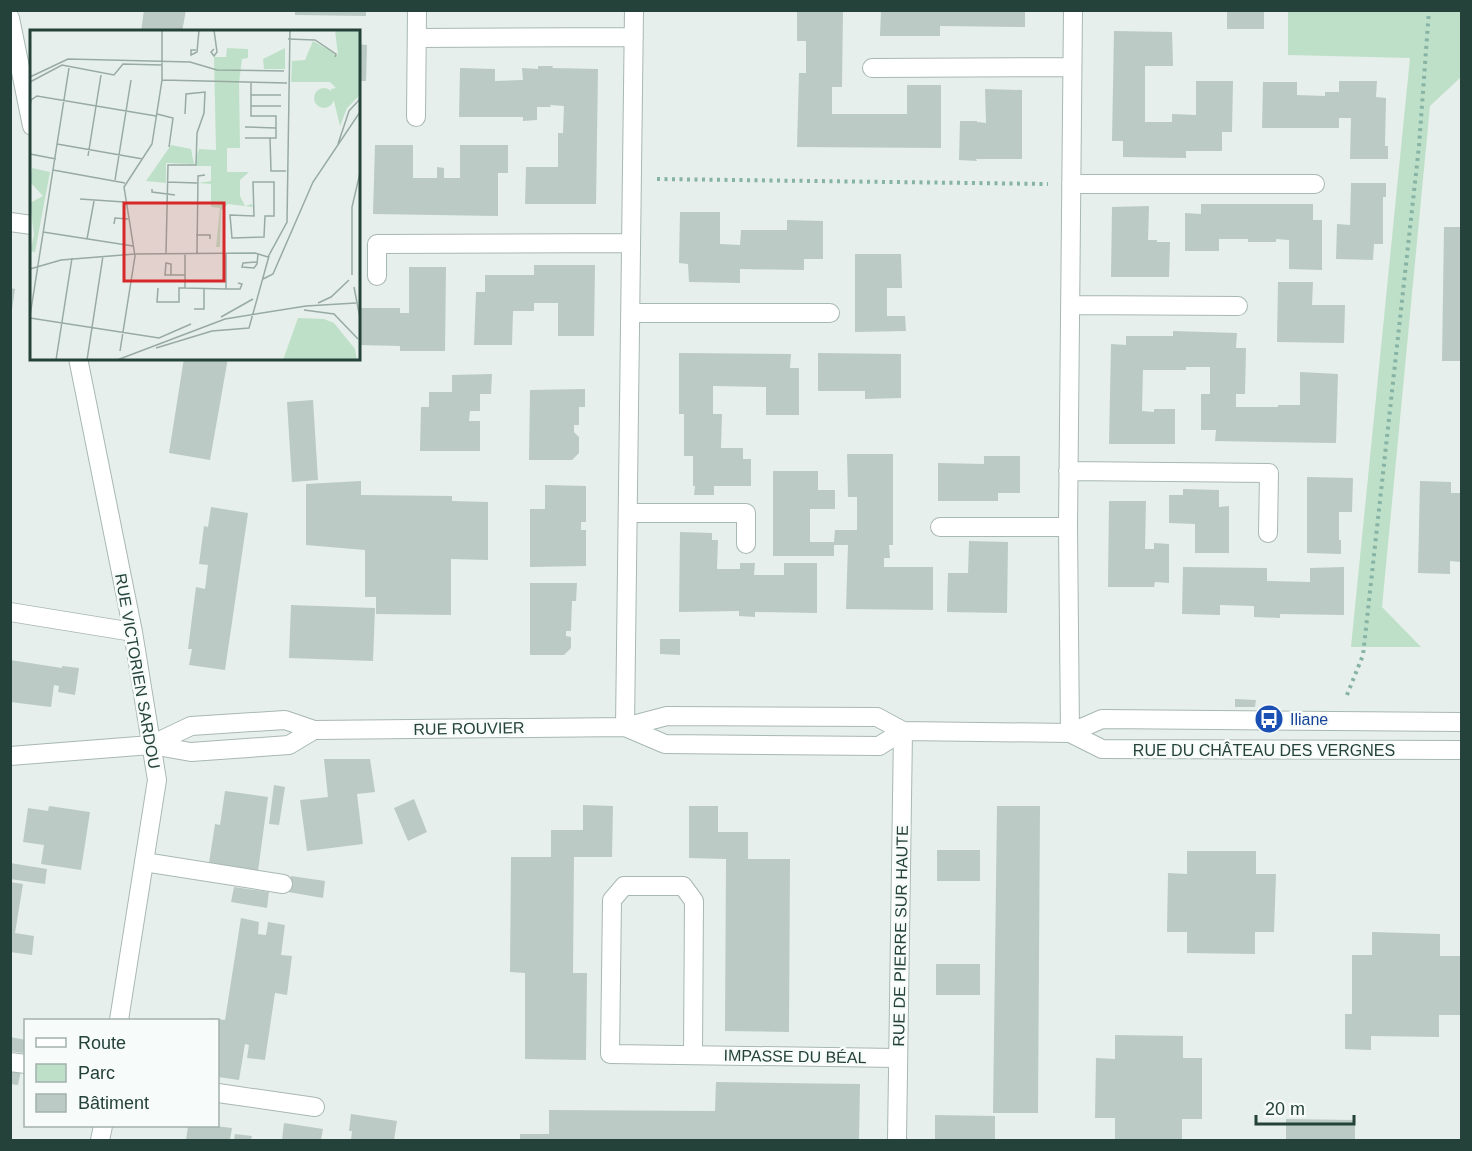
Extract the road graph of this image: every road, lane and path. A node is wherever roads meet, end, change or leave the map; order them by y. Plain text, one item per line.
1 (417, 10) edge
2 (634, 10) edge
3 (1073, 10) edge
4 (1429, 10) edge
5 (10, 18) edge
6 (634, 37) junction
7 (417, 38) junction
8 (1072, 67) junction
9 (872, 68) dead end
10 (30, 116) edge
11 (416, 117) dead end
12 (632, 179) junction
13 (1071, 184) junction
14 (1315, 184) dead end
15 (10, 222) edge
16 (30, 225) edge
17 (631, 243) junction
18 (377, 276) dead end
19 (1070, 305) junction
20 (1238, 306) dead end
21 (630, 313) junction
22 (830, 313) dead end
23 (78, 360) edge
24 (1068, 471) junction
25 (628, 513) junction
26 (940, 527) dead end
27 (1068, 527) junction
28 (1268, 533) dead end
29 (746, 544) dead end
30 (10, 612) edge
31 (134, 632) junction
32 (1343, 720) junction
33 (1461, 722) edge
34 (625, 727) junction
35 (314, 730) junction
36 (903, 731) junction
37 (1070, 733) junction
38 (151, 745) junction
39 (1461, 750) edge
40 (10, 756) edge
41 (144, 862) junction
42 (283, 884) dead end
43 (119, 1019) edge
44 (693, 1055) junction
45 (897, 1058) junction
46 (219, 1093) edge
47 (315, 1107) dead end
48 (897, 1140) edge

1 - 7 street
2 - 6 street
3 - 8 street
4 - 32 path
5 - 10 street
6 - 7 street
6 - 12 street
7 - 11 street
8 - 9 street
8 - 13 street
12 - 13 path
12 - 17 street
13 - 14 street
13 - 19 street
15 - 16 street
17 - 18 street
17 - 21 street
19 - 20 street
19 - 24 street
21 - 22 street
21 - 25 street
23 - 31 street, RUE VICTORIEN SARDOU
24 - 27 street
24 - 28 street
25 - 29 street
25 - 34 street
26 - 27 street
27 - 37 street
30 - 31 street
31 - 38 street, RUE VICTORIEN SARDOU
32 - 33 street, RUE DU CHÂTEAU DES VERGNES
32 - 37 street, RUE DU CHÂTEAU DES VERGNES
34 - 35 street, RUE ROUVIER
34 - 36 street, RUE DU CHÂTEAU DES VERGNES
34 - 36 street
35 - 38 street, RUE ROUVIER
35 - 38 street, RUE ROUVIER
36 - 37 street, RUE DU CHÂTEAU DES VERGNES
36 - 45 street, RUE DE PIERRE SUR HAUTE
37 - 39 street, RUE DU CHÂTEAU DES VERGNES
38 - 40 street, RUE ROUVIER
38 - 41 street, RUE VICTORIEN SARDOU
41 - 42 street
41 - 43 street, RUE VICTORIEN SARDOU
44 - 44 street, IMPASSE DU BÉAL
44 - 45 street, IMPASSE DU BÉAL
45 - 48 street, RUE DE PIERRE SUR HAUTE
46 - 47 street

